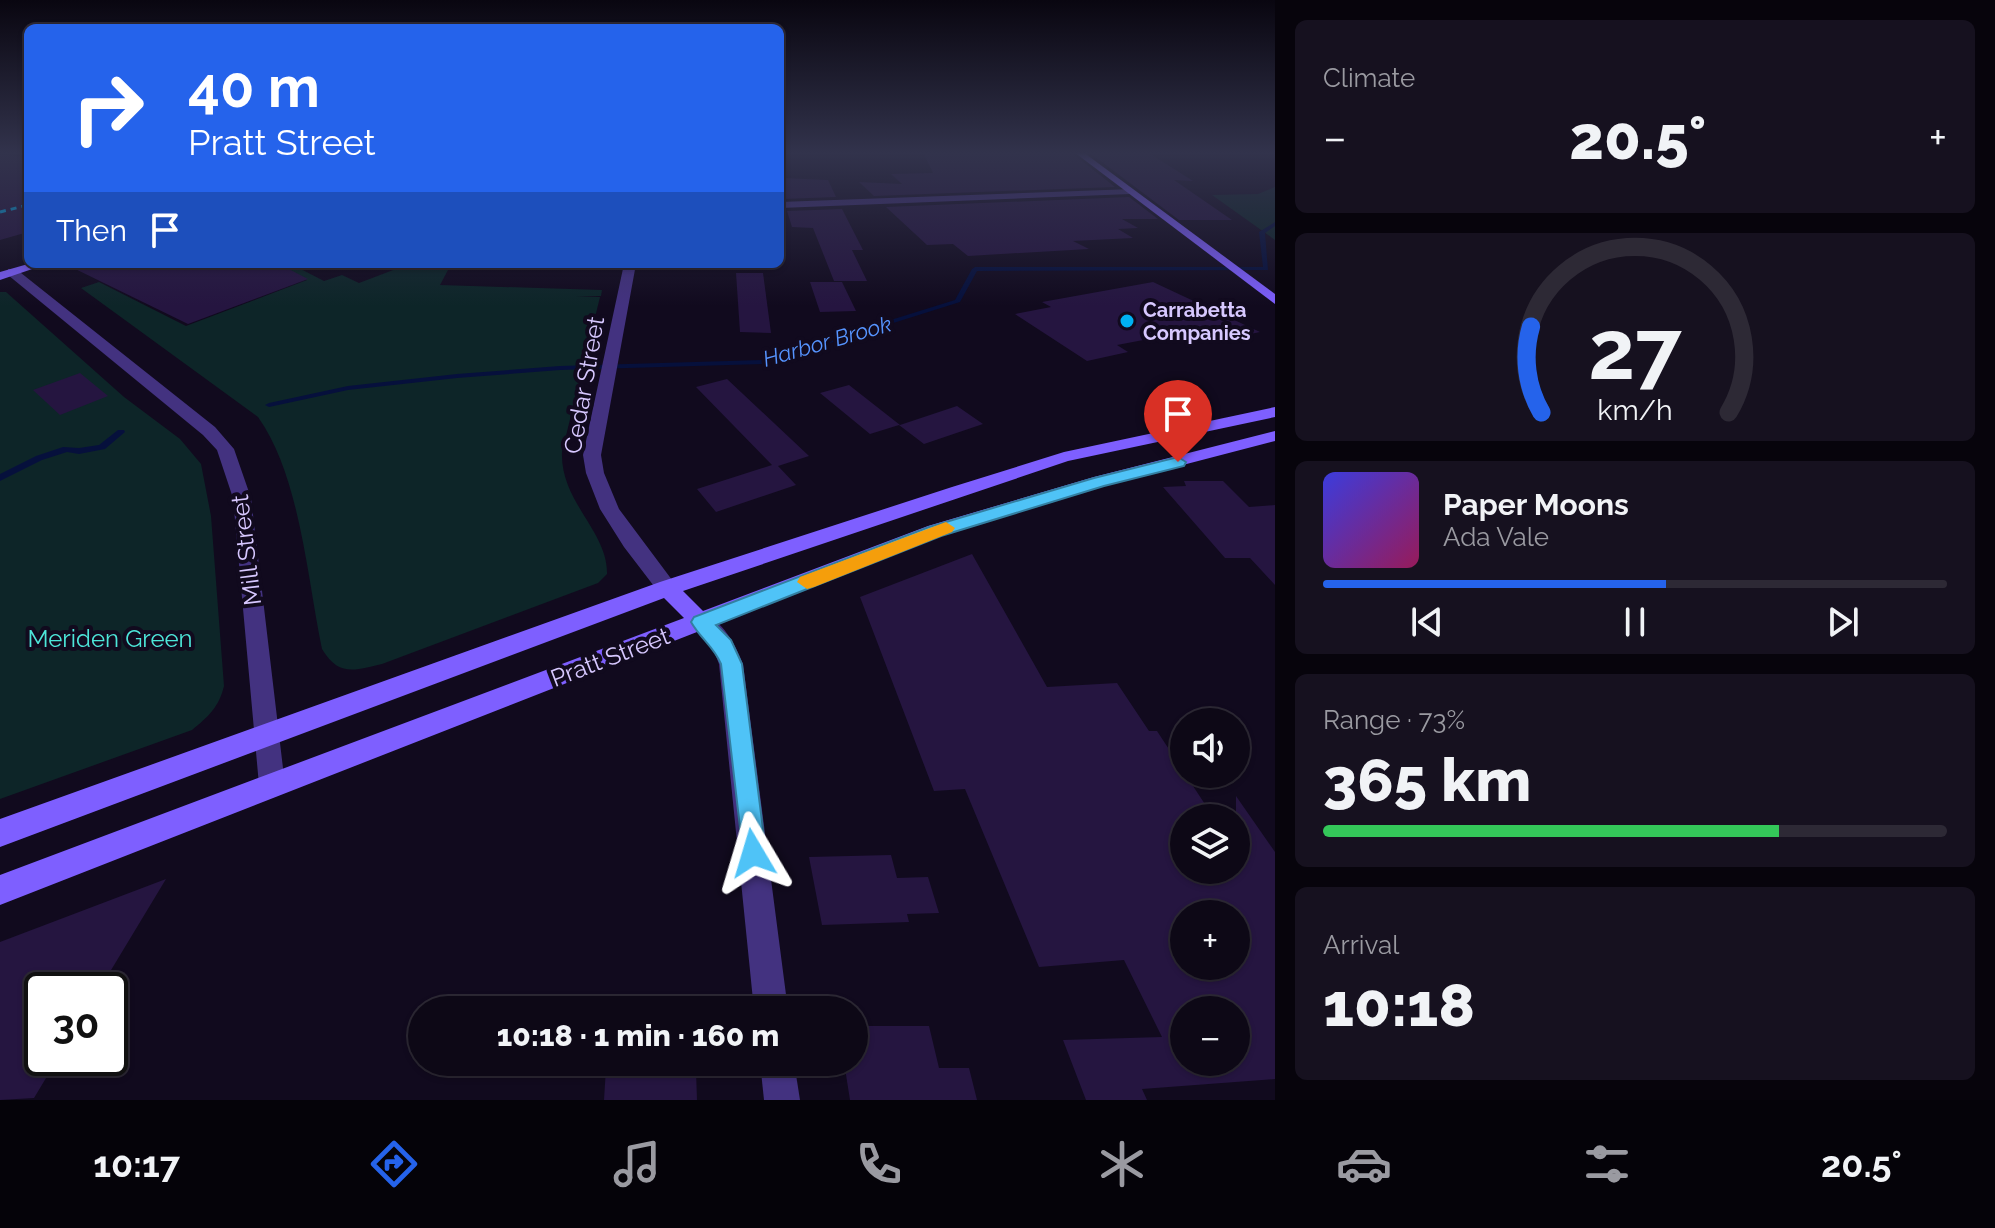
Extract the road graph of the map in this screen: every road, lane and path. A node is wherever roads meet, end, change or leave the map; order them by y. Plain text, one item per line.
1 (822, 203) edge
2 (1146, 203) edge
3 (784, 205) edge
4 (27, 268) edge
5 (629, 268) edge
6 (6, 274) edge
7 (1275, 300) edge
8 (1275, 412) edge
9 (1275, 436) edge
10 (667, 588) junction
11 (701, 622) junction
12 (266, 736) junction
13 (272, 785) junction
14 (0, 833) edge
15 (0, 890) edge
16 (769, 996) edge
17 (779, 1076) edge
18 (782, 1100) edge

1 - 3 street
2 - 7 street
4 - 6 street
5 - 10 street, Cedar Street
6 - 12 street, Mill Street
8 - 10 street, Pratt Street
9 - 11 street, Pratt Street
10 - 11 street
10 - 12 street, Pratt Street
11 - 13 street, Pratt Street
11 - 16 street
12 - 13 street, Mill Street
12 - 14 street, Pratt Street
13 - 15 street, Pratt Street
17 - 18 street

